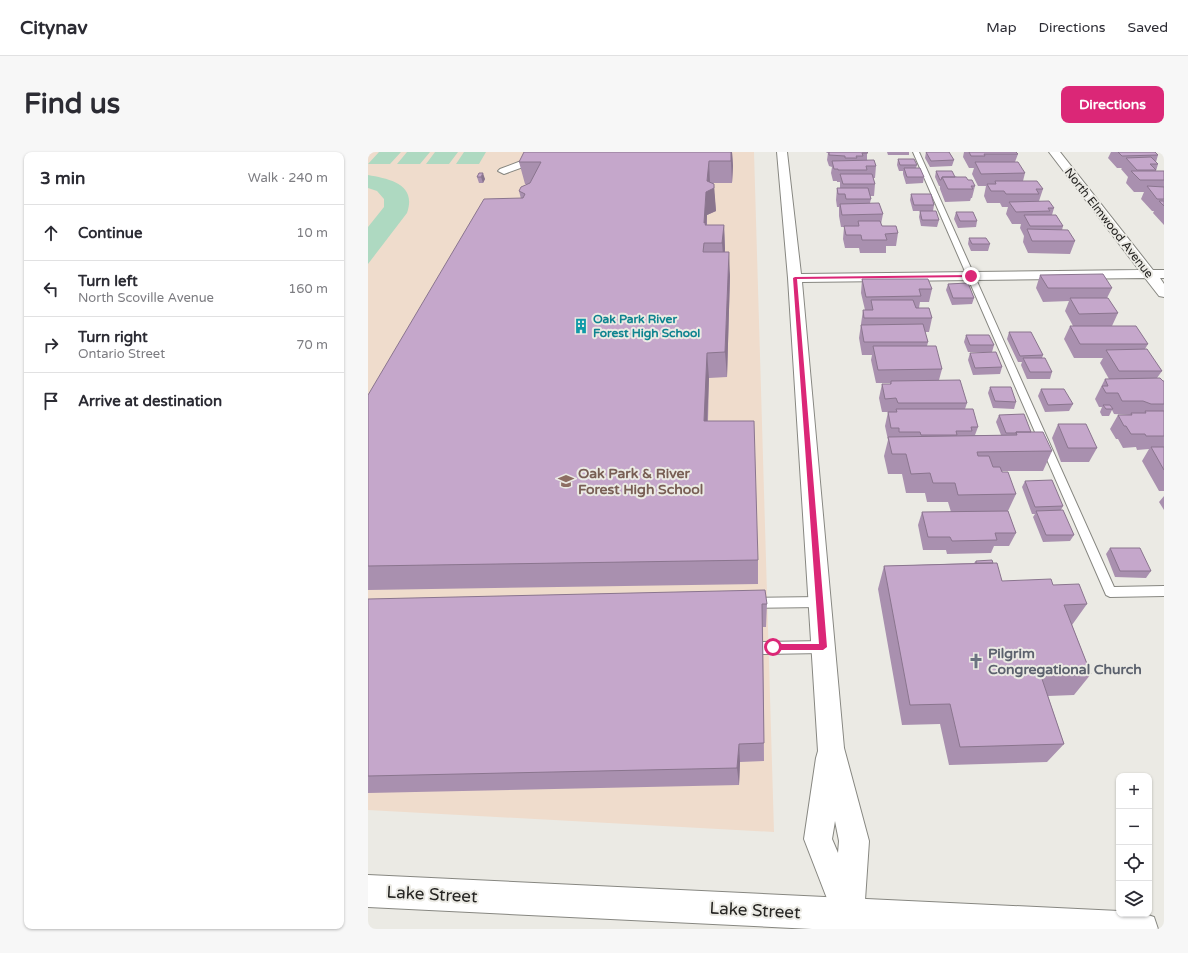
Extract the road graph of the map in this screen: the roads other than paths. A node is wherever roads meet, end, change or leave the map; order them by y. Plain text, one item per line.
1 (537, 152) edge
2 (782, 152) edge
3 (916, 152) edge
4 (1054, 152) edge
5 (504, 171) dead end
6 (1149, 274) junction
7 (1164, 274) edge
8 (971, 276) junction
9 (795, 278) junction
10 (1164, 293) edge
11 (1164, 591) edge
12 (820, 602) junction
13 (740, 604) edge
14 (823, 647) junction
15 (763, 648) edge
16 (368, 891) edge
17 (849, 922) edge
18 (1142, 929) edge

1 - 5 street
2 - 9 street
3 - 8 lane
4 - 6 street, North Elmwood Avenue
6 - 7 street
6 - 8 street
6 - 10 street, North Elmwood Avenue
8 - 9 street
8 - 11 lane
9 - 12 street
12 - 13 lane
12 - 14 street
14 - 15 lane
14 - 17 street
16 - 17 main road, Lake Street
17 - 18 main road, Lake Street

